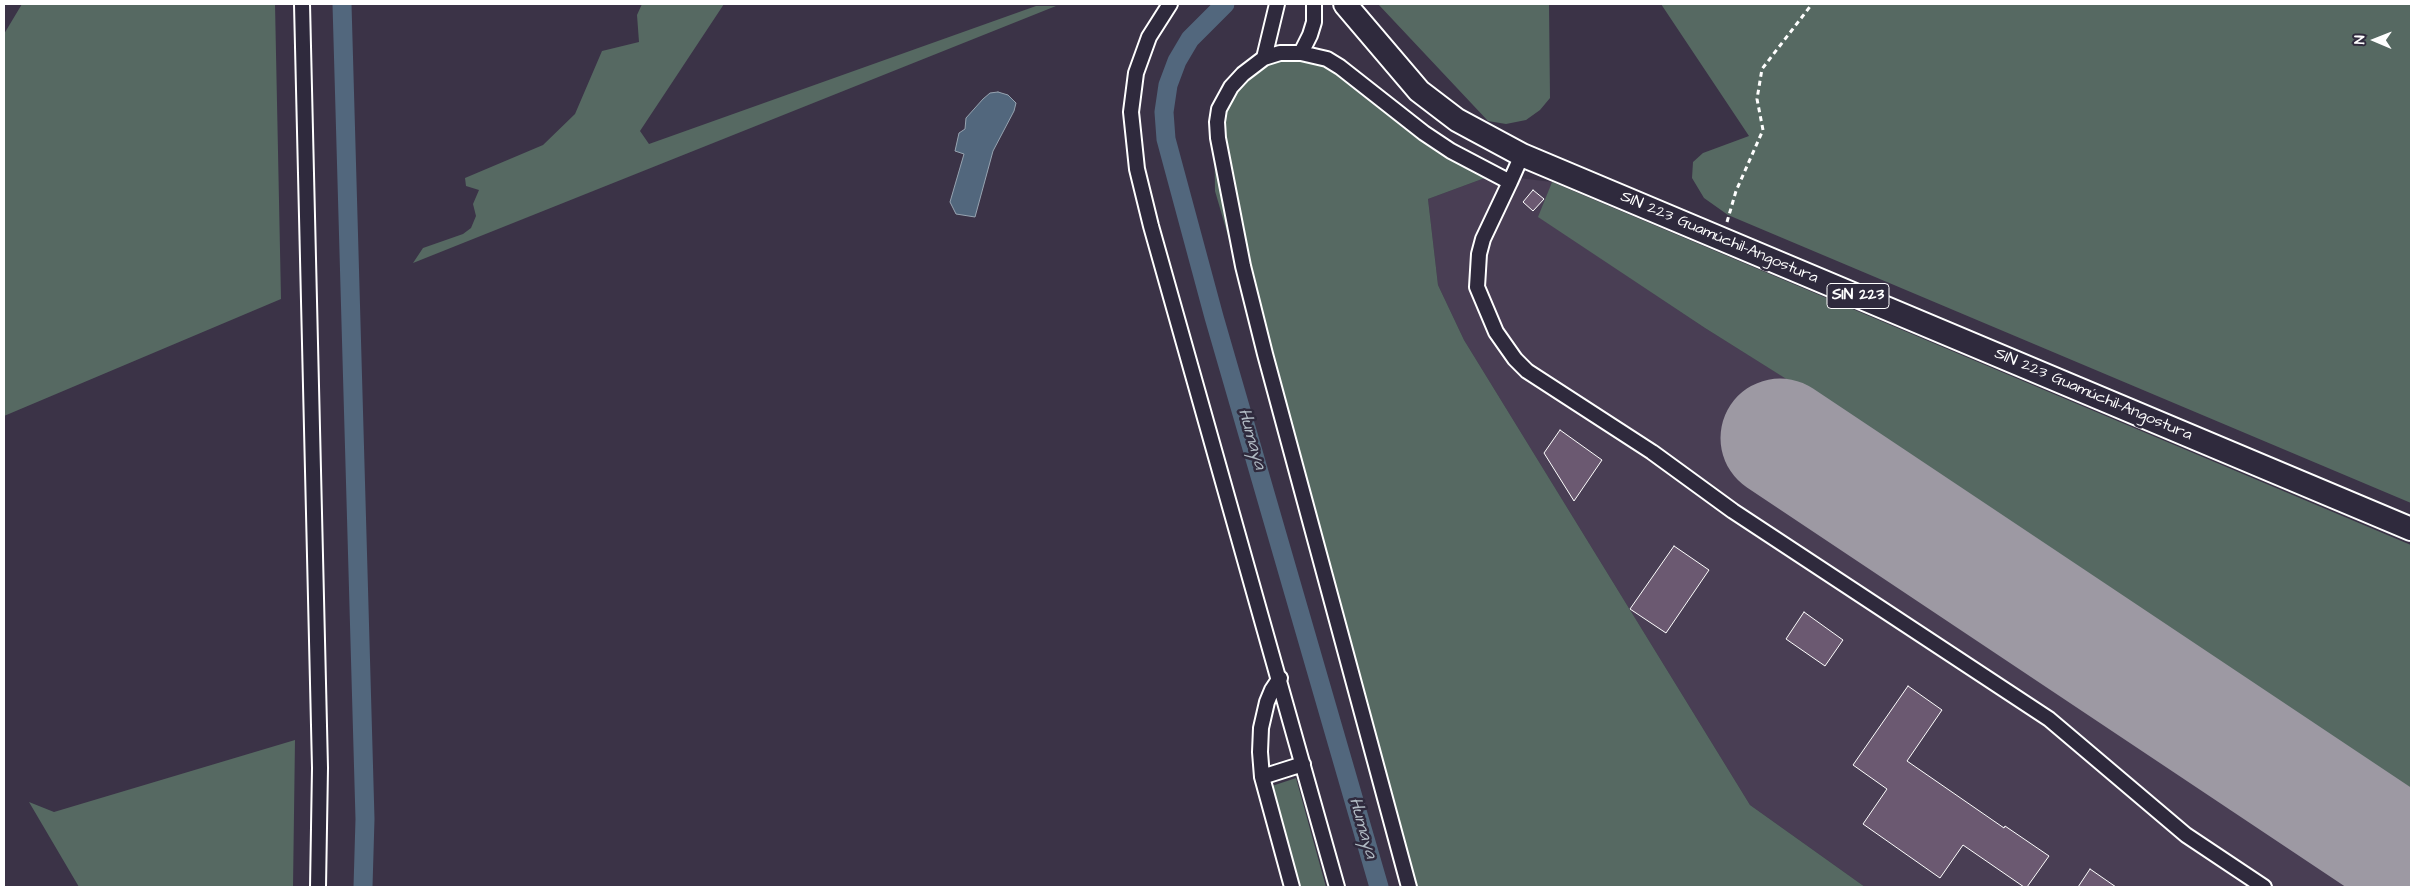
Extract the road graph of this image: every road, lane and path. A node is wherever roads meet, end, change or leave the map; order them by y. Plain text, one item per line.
1 (302, 4) edge
2 (1170, 4) edge
3 (1277, 4) edge
4 (1314, 4) edge
5 (1344, 4) edge
6 (1812, 4) edge
7 (1300, 53) junction
8 (1264, 58) junction
9 (1522, 156) junction
10 (1510, 182) junction
11 (1722, 239) junction
12 (2411, 529) edge
13 (1280, 678) junction
14 (1303, 764) junction
15 (1262, 777) junction
16 (318, 887) edge
17 (1292, 887) edge
18 (1337, 887) edge
19 (1409, 887) edge
20 (2264, 887) edge

1 - 16 street
2 - 13 street
3 - 8 street
4 - 7 street
5 - 9 main road, SIN 223 Guamúchil-Angostura / SIN 223
6 - 11 path
7 - 8 street
7 - 10 street
8 - 19 street
9 - 10 street
9 - 11 main road, SIN 223 Guamúchil-Angostura / SIN 223
10 - 20 street
11 - 12 main road, SIN 223 Guamúchil-Angostura / SIN 223
13 - 14 street
13 - 15 street
14 - 15 street
14 - 18 street
15 - 17 street

